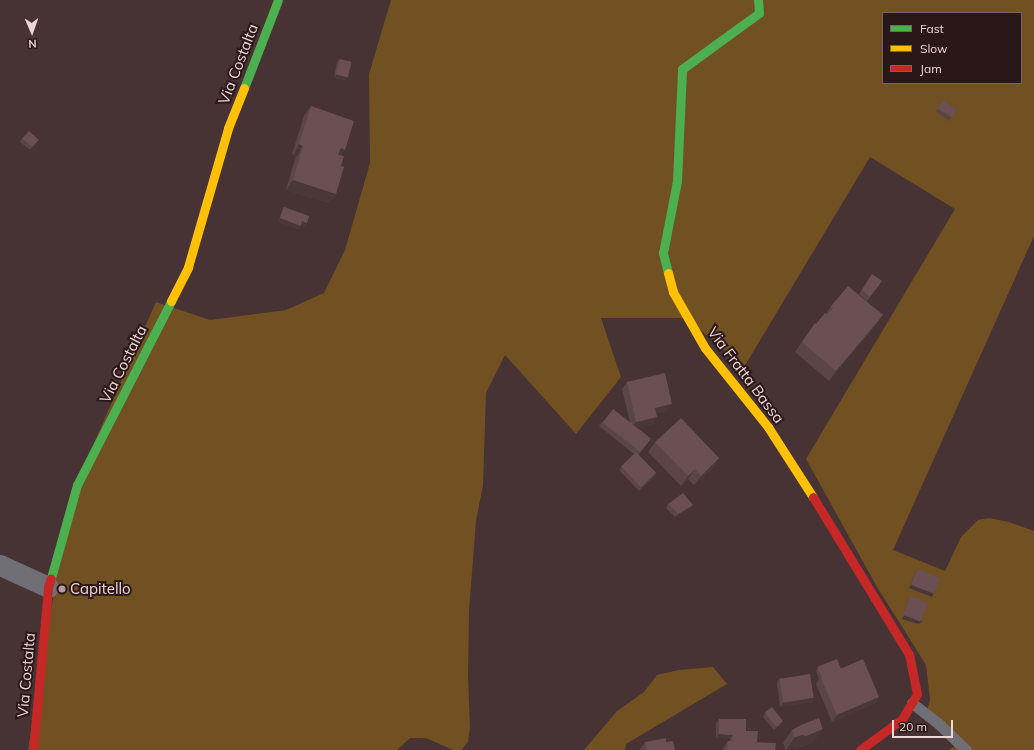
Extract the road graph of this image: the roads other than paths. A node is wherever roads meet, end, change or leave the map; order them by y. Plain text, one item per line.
1 (278, 0) edge
2 (758, 0) edge
3 (0, 565) edge
4 (48, 587) junction
5 (912, 703) junction
6 (33, 750) edge
7 (860, 750) edge
8 (966, 750) edge

1 - 4 street, Via Costalta
2 - 5 street, Via Fratta Bassa
3 - 4 street
4 - 6 street, Via Costalta
5 - 7 street, Via Fratta Bassa
5 - 8 lane

